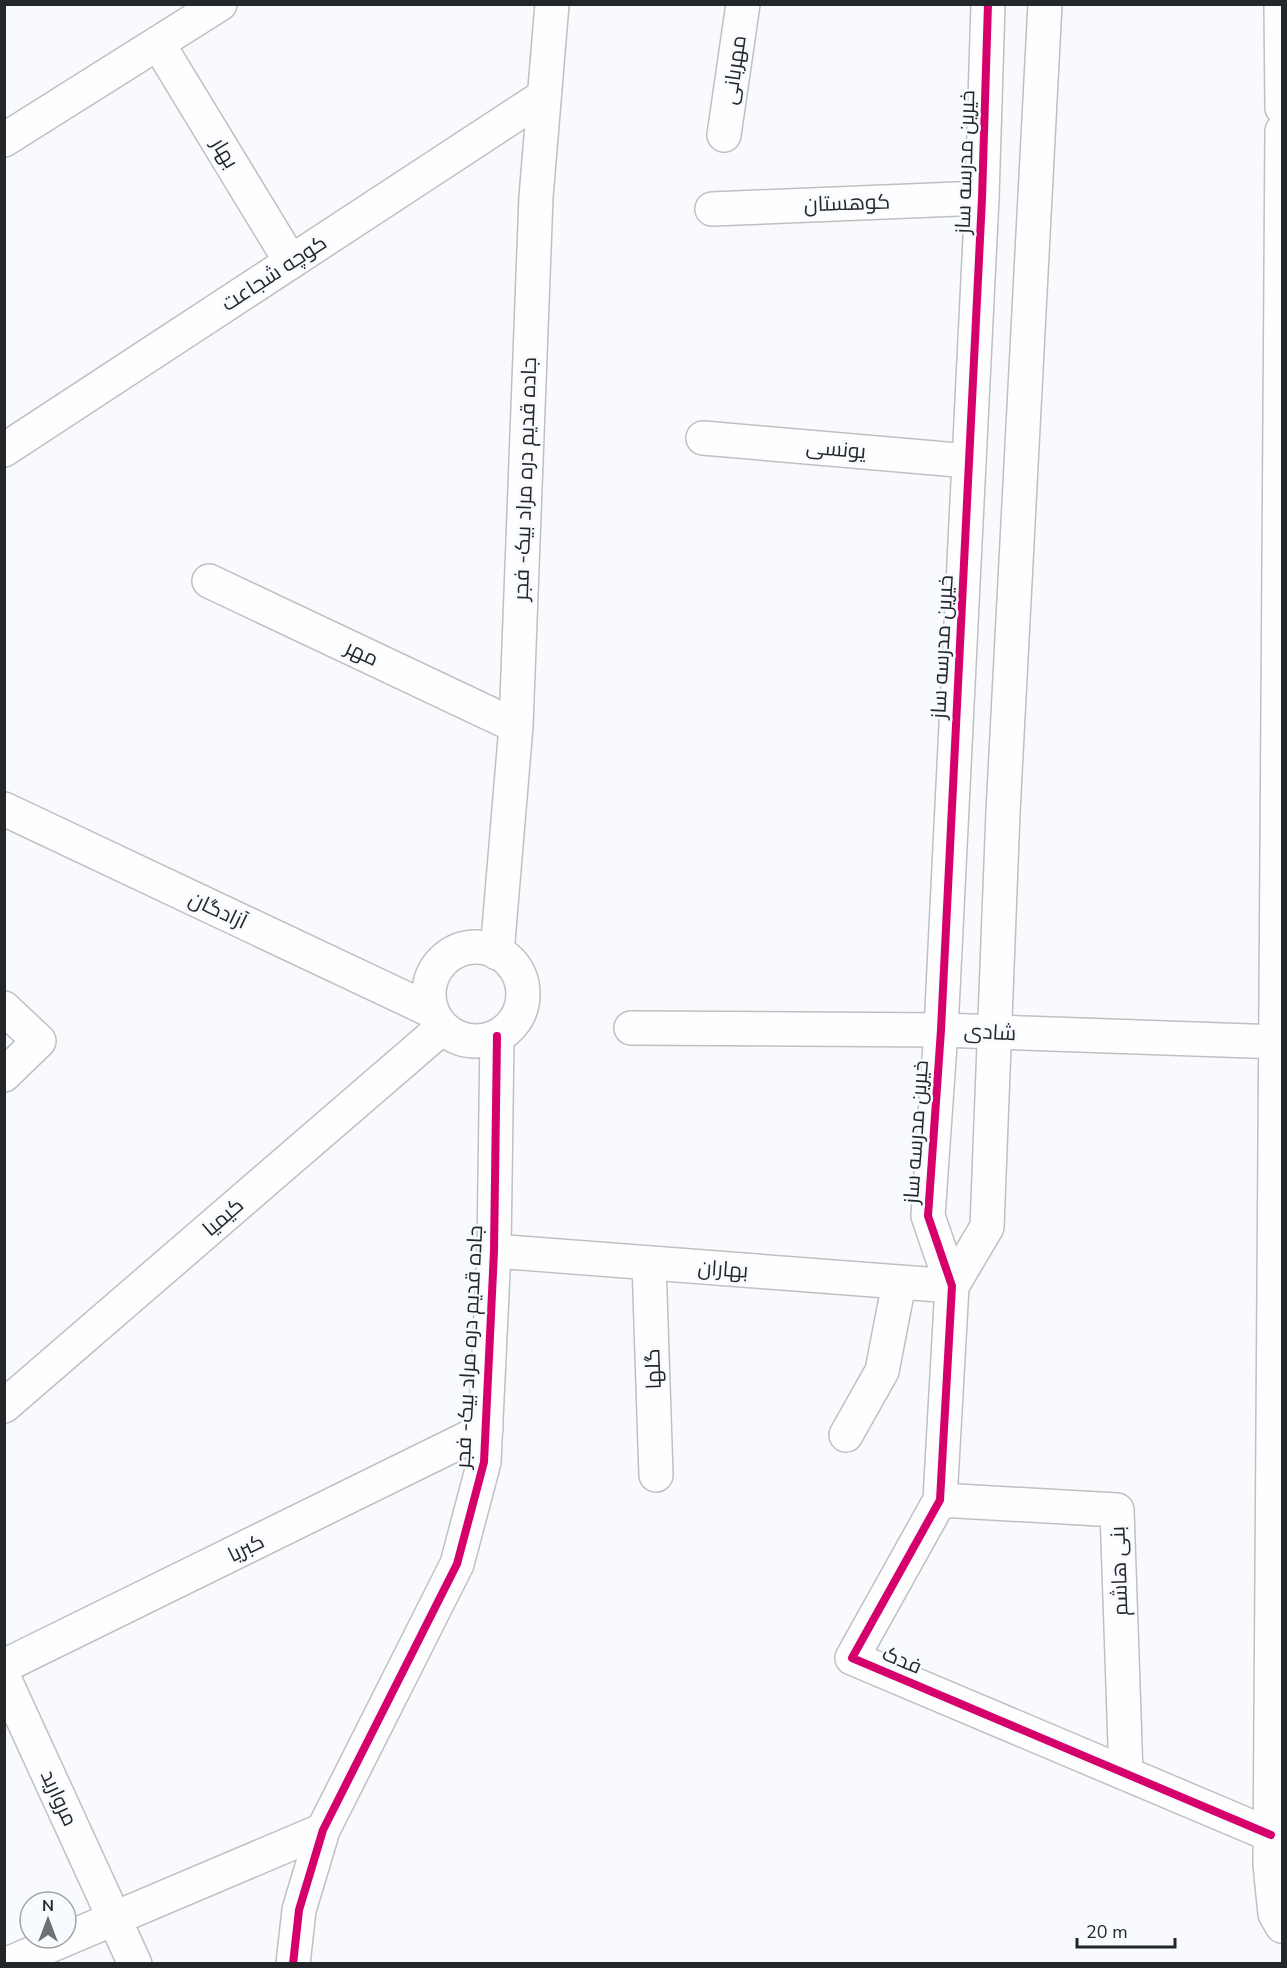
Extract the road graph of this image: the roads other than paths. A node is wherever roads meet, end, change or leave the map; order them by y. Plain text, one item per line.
1 (220, 4) edge
2 (552, 4) edge
3 (743, 4) edge
4 (987, 4) edge
5 (1045, 4) edge
6 (1281, 4) edge
7 (159, 45) junction
8 (544, 96) junction
9 (1282, 108) edge
10 (1282, 131) edge
11 (724, 135) dead end
12 (4, 140) edge
13 (982, 198) junction
14 (712, 209) dead end
15 (291, 262) junction
16 (703, 438) dead end
17 (4, 450) edge
18 (969, 461) junction
19 (209, 580) dead end
20 (516, 726) junction
21 (4, 809) edge
22 (497, 953) junction
23 (4, 1008) edge
24 (437, 1020) junction
25 (631, 1028) dead end
26 (941, 1030) junction
27 (996, 1033) junction
28 (497, 1036) junction
29 (1278, 1042) junction
30 (4, 1075) edge
31 (494, 1251) junction
32 (649, 1263) junction
33 (899, 1282) junction
34 (952, 1286) junction
35 (4, 1406) edge
36 (486, 1429) junction
37 (846, 1435) dead end
38 (656, 1475) dead end
39 (940, 1500) junction
40 (4, 1666) edge
41 (4, 1678) edge
42 (1126, 1774) junction
43 (323, 1830) junction
44 (1270, 1835) junction
45 (114, 1918) junction
46 (1282, 1926) edge
47 (7, 1964) edge
48 (135, 1964) edge
49 (293, 1964) edge

1 - 7 street
2 - 8 street, جاده قدیم دره مراد بیک- فجر
3 - 11 street, مهربانی
4 - 13 street, خیرین مدرسه ساز
5 - 27 street
6 - 9 street
7 - 12 street
7 - 15 street, بهار
8 - 15 street, کوچه شجاعت
8 - 20 street, جاده قدیم دره مراد بیک- فجر
10 - 29 street
13 - 14 street, کوهستان
13 - 18 street, خیرین مدرسه ساز
15 - 17 street, کوچه شجاعت
16 - 18 street, یونسی
18 - 26 street, خیرین مدرسه ساز
19 - 20 street, مهر
20 - 22 street, جاده قدیم دره مراد بیک- فجر
21 - 24 street, آزادگان
22 - 24 street
22 - 28 street
23 - 30 street
24 - 28 street
24 - 35 street, کیمیا
25 - 26 street, شادی
26 - 27 street, شادی
26 - 34 street, خیرین مدرسه ساز
27 - 29 street, شادی
27 - 34 street
28 - 31 street, جاده قدیم دره مراد بیک- فجر
29 - 44 street
31 - 32 street, بهاران
31 - 36 street, جاده قدیم دره مراد بیک- فجر
32 - 33 street, بهاران
32 - 38 street, گلها
33 - 34 street, بهاران
33 - 37 street
34 - 39 street, فدک
36 - 40 street, کبریا
36 - 43 street, جاده قدیم دره مراد بیک- فجر
39 - 42 street, بنی هاشم
39 - 42 street, فدک
41 - 45 street, مروارید
42 - 44 street, فدک
43 - 45 street
43 - 49 street, جاده قدیم دره مراد بیک- فجر
44 - 46 street
45 - 47 street
45 - 48 street, مروارید

